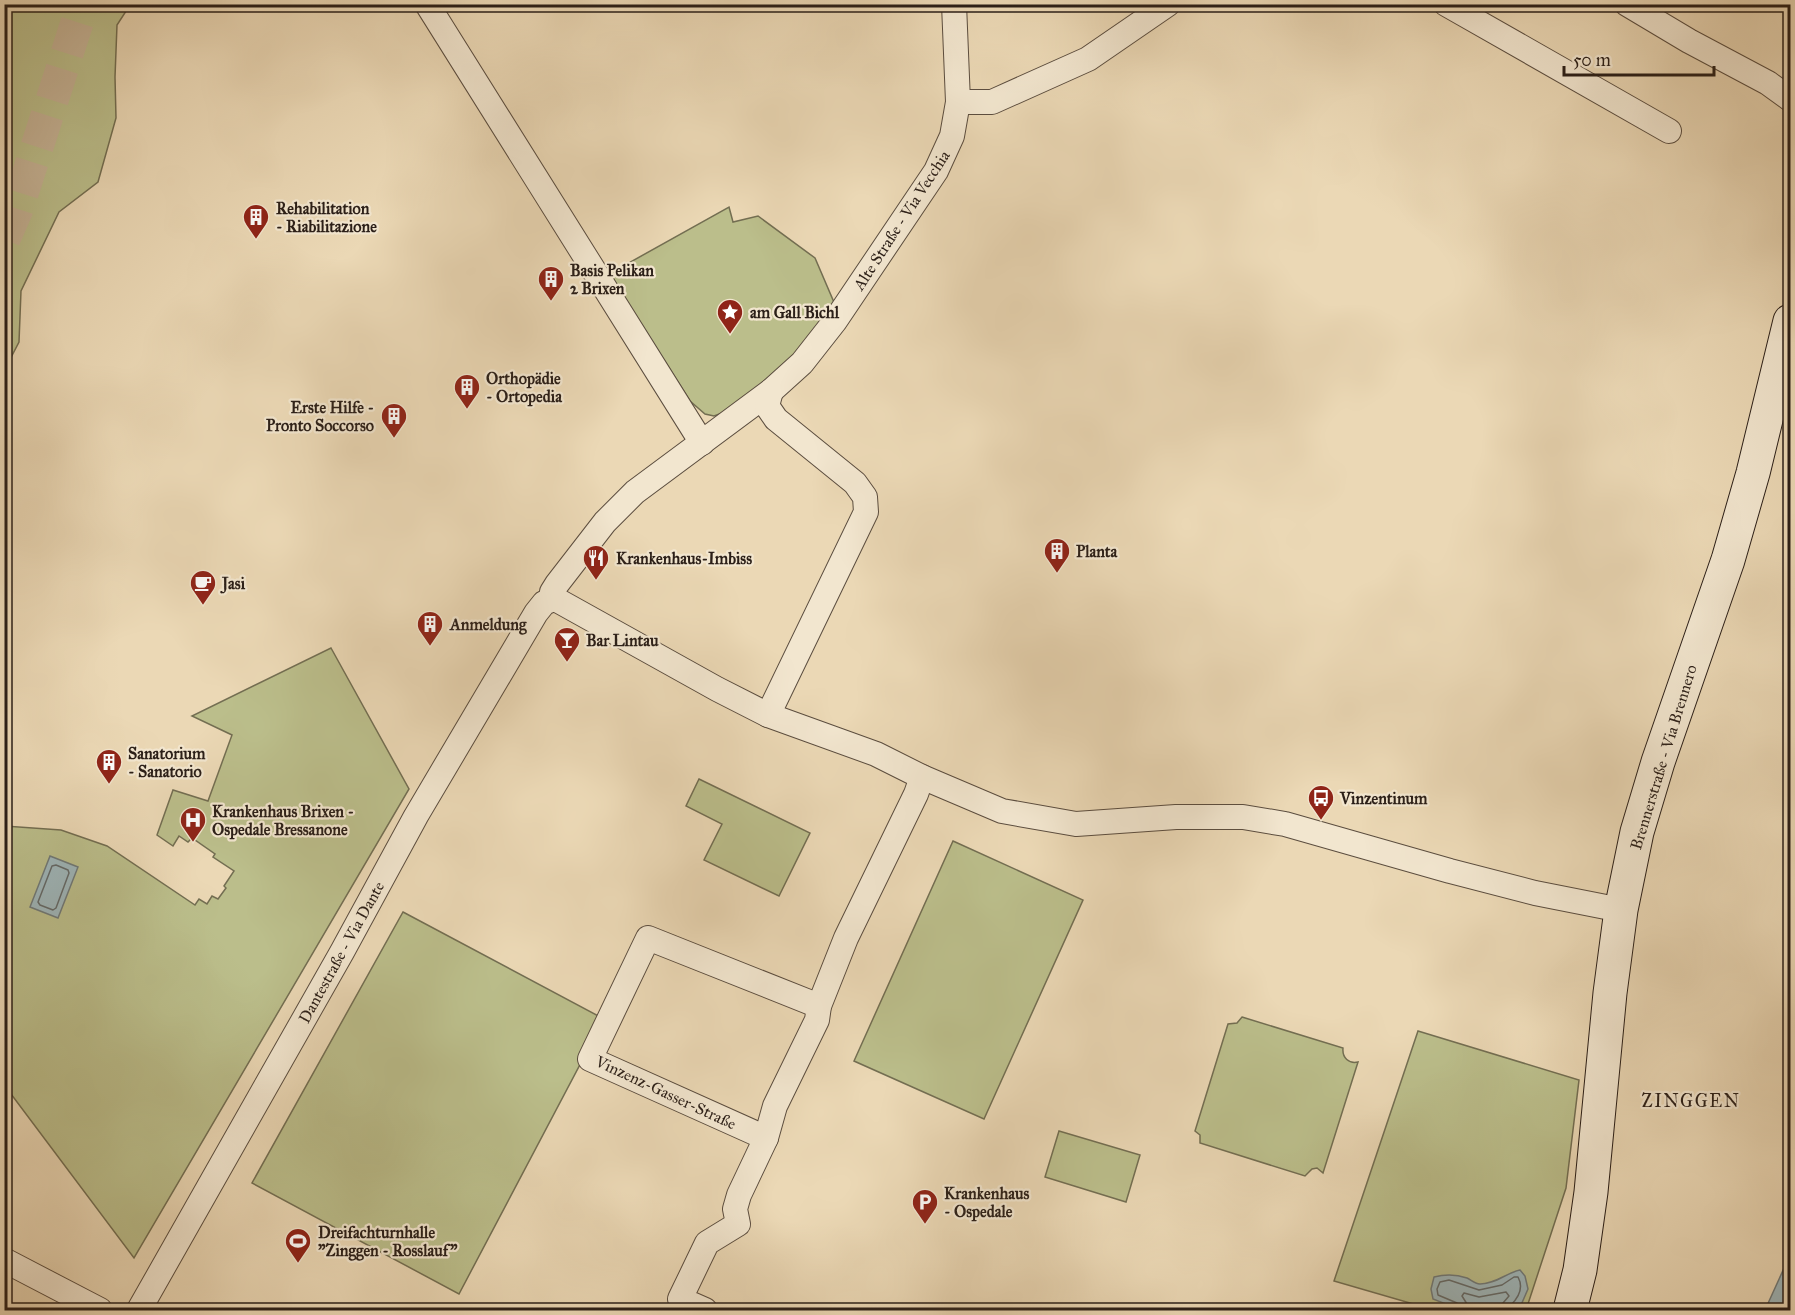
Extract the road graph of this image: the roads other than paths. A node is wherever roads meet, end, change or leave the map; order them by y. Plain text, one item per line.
1 (427, 4) edge
2 (954, 4) edge
3 (1168, 4) edge
4 (1446, 4) edge
5 (1627, 4) edge
6 (1791, 99) edge
7 (958, 102) junction
8 (1669, 131) dead end
9 (1791, 321) edge
10 (771, 391) junction
11 (702, 443) junction
12 (551, 600) junction
13 (768, 715) junction
14 (922, 777) junction
15 (1621, 910) junction
16 (819, 1006) junction
17 (766, 1138) junction
18 (4, 1260) edge
19 (100, 1311) edge
20 (139, 1311) edge
21 (705, 1311) edge
22 (1570, 1311) edge

1 - 11 street
2 - 7 street, Alte Straße - Via Vecchia
3 - 7 street
4 - 8 street
5 - 6 street
7 - 10 street, Alte Straße - Via Vecchia
9 - 15 main road, Brennerstraße - Via Brennero
10 - 11 street, Alte Straße - Via Vecchia
10 - 13 street
11 - 12 street, Alte Straße - Via Vecchia
12 - 13 street
12 - 20 street, Dantestraße - Via Dante
13 - 14 street
14 - 15 street
14 - 16 street
15 - 22 main road, Brennerstraße - Via Brennero
16 - 17 street
16 - 17 street, Vinzenz-Gasser-Straße
17 - 21 street
18 - 19 street

